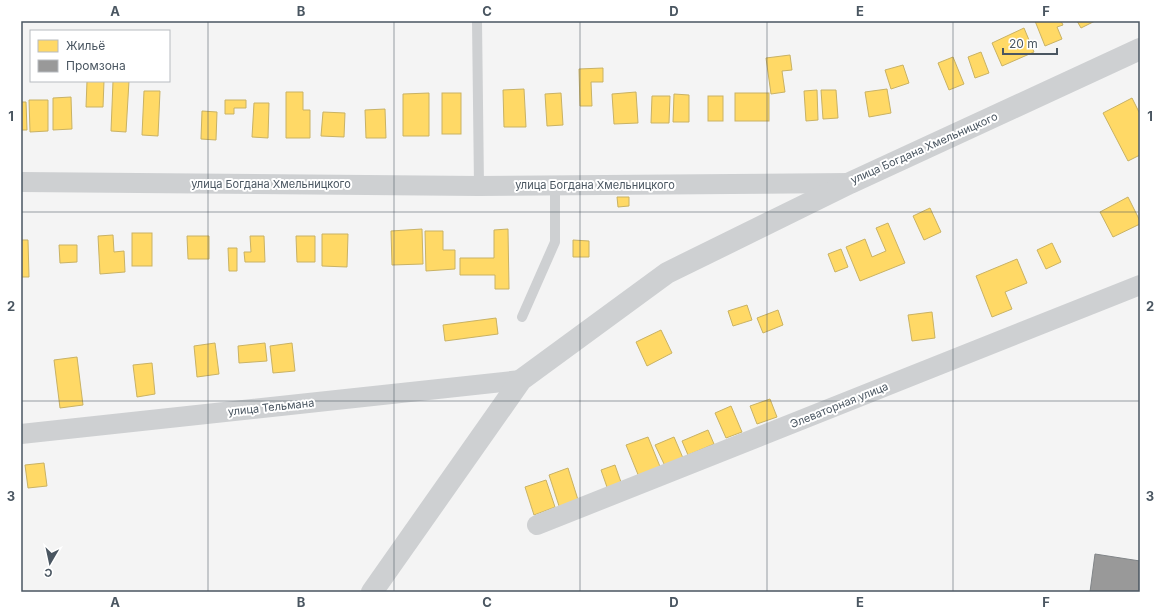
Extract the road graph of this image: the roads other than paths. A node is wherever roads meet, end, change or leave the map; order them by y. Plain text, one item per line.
1 (478, 21) edge
2 (1140, 49) edge
3 (21, 182) edge
4 (850, 182) junction
5 (555, 185) junction
6 (479, 186) junction
7 (1140, 285) edge
8 (522, 316) dead end
9 (521, 380) junction
10 (21, 434) edge
11 (537, 525) dead end
12 (372, 592) edge

1 - 6 lane
2 - 4 street, улица Богдана Хмельницкого
3 - 6 street, улица Богдана Хмельницкого
4 - 5 street, улица Богдана Хмельницкого
4 - 9 street
5 - 6 street, улица Богдана Хмельницкого
5 - 8 lane
7 - 11 street, Элеваторная улица
9 - 10 street, улица Тельмана
9 - 12 street

